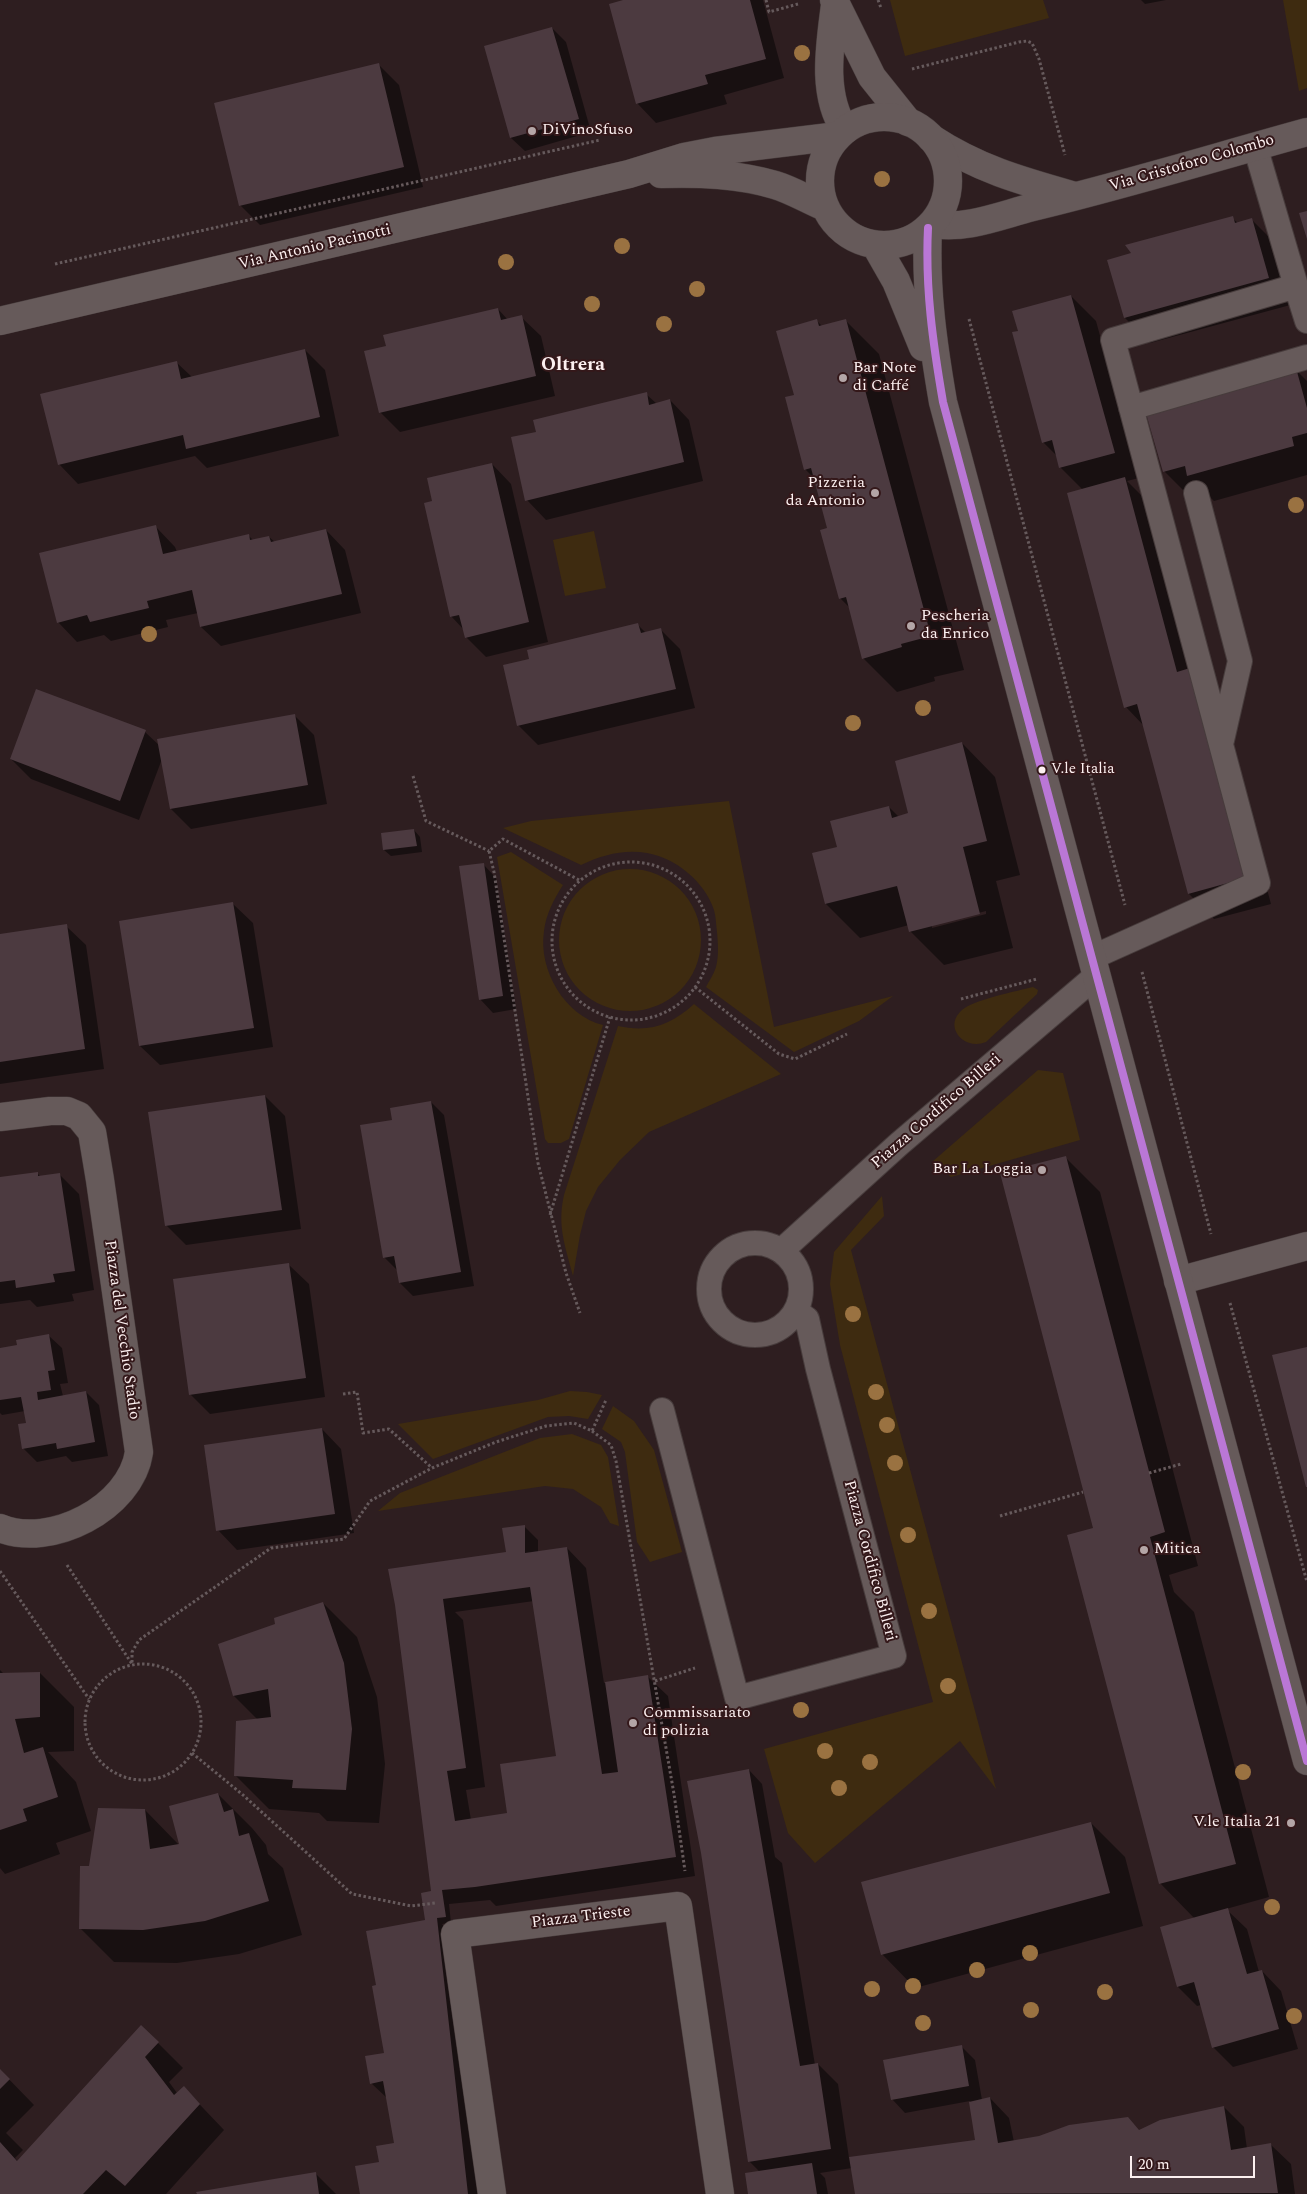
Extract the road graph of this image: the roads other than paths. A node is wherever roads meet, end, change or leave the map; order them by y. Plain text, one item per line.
1 (835, 2) edge
2 (908, 122) junction
3 (1307, 132) edge
4 (842, 133) junction
5 (932, 138) junction
6 (1255, 146) junction
7 (630, 174) junction
8 (1076, 197) junction
9 (825, 207) junction
10 (931, 226) junction
11 (876, 246) junction
12 (1296, 286) junction
13 (0, 321) edge
14 (1307, 322) edge
15 (1307, 357) edge
16 (943, 402) junction
17 (1131, 408) junction
18 (1196, 493) dead end
19 (1221, 744) junction
20 (1094, 967) junction
21 (0, 1117) edge
22 (1307, 1246) edge
23 (781, 1251) junction
24 (1178, 1281) junction
25 (796, 1311) junction
26 (662, 1410) dead end
27 (0, 1528) edge
28 (1307, 1761) edge
29 (492, 2194) edge
30 (720, 2194) edge

1 - 2 street
1 - 4 street
2 - 4 street
2 - 5 street
3 - 6 street, Via Cristoforo Colombo
4 - 7 street, Via Antonio Pacinotti
4 - 9 street
5 - 8 street
5 - 10 street
6 - 8 street, Via Cristoforo Colombo
6 - 12 lane
7 - 9 street, Via Antonio Pacinotti
7 - 13 street, Via Antonio Pacinotti
8 - 10 street, Via Cristoforo Colombo
9 - 11 street
10 - 11 street
10 - 16 street
11 - 16 street
12 - 14 lane
12 - 17 lane
15 - 17 lane
16 - 20 street
17 - 19 lane
18 - 19 lane
19 - 20 lane, Piazza Cordifico Billeri
20 - 23 lane, Piazza Cordifico Billeri
20 - 24 street
21 - 27 street, Piazza del Vecchio Stadio
22 - 24 street
23 - 25 lane
23 - 25 lane
24 - 28 street
25 - 26 lane, Piazza Cordifico Billeri
29 - 30 street, Piazza Trieste

